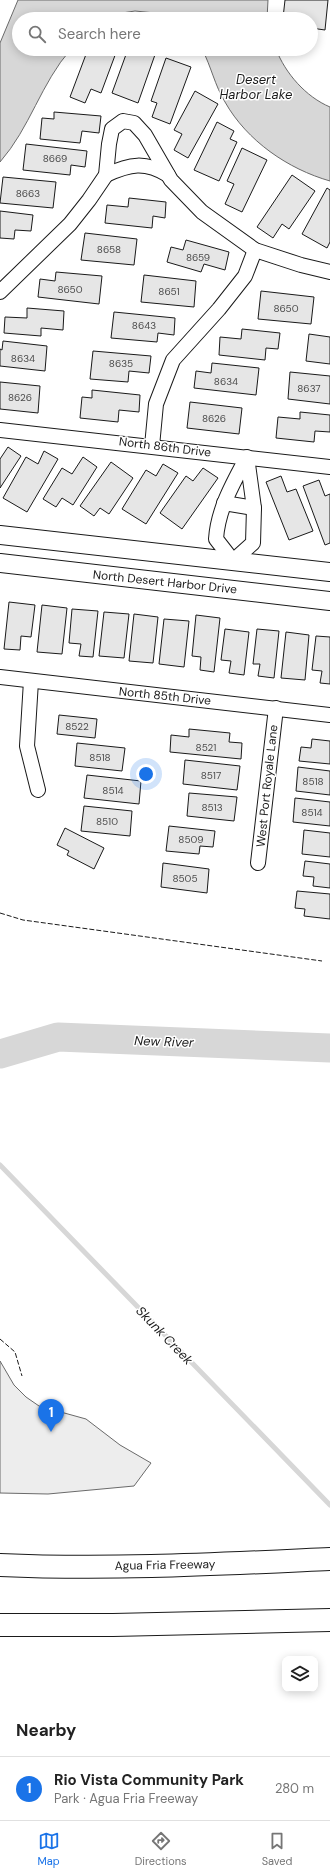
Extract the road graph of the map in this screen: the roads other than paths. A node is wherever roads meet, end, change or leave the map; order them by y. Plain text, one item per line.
1 (106, 175) junction
2 (168, 175) junction
3 (255, 250) junction
4 (330, 272) edge
5 (0, 292) edge
6 (0, 430) edge
7 (152, 446) junction
8 (247, 457) junction
9 (330, 467) edge
10 (224, 503) junction
11 (254, 508) junction
12 (0, 535) edge
13 (233, 561) junction
14 (0, 563) edge
15 (330, 572) edge
16 (230, 590) junction
17 (330, 601) edge
18 (0, 677) edge
19 (31, 681) junction
20 (276, 708) junction
21 (330, 715) edge
22 (38, 790) dead end
23 (258, 863) dead end
24 (330, 1559) edge
25 (0, 1565) edge
26 (330, 1620) edge
27 (0, 1625) edge

1 - 2 street
1 - 2 street
1 - 5 street
2 - 3 street
3 - 4 street
3 - 7 street
6 - 7 street, North 86th Drive
7 - 8 street, North 86th Drive
8 - 9 street, North 86th Drive
8 - 10 street
8 - 11 street
10 - 11 street
10 - 13 street
11 - 13 street
12 - 13 street
13 - 15 street
13 - 16 street
14 - 16 street, North Desert Harbor Drive
16 - 17 street, North Desert Harbor Drive
18 - 19 street, North 85th Drive
19 - 20 street, North 85th Drive
19 - 22 street
20 - 21 street, North 85th Drive
20 - 23 street, West Port Royale Lane
24 - 25 highway, Agua Fria Freeway
26 - 27 highway

